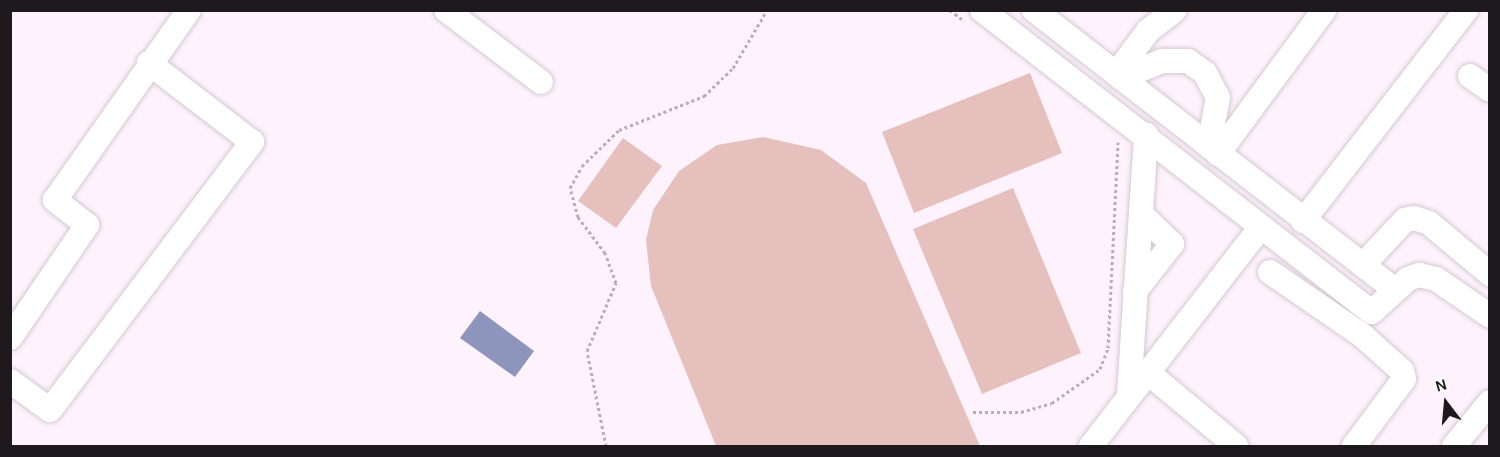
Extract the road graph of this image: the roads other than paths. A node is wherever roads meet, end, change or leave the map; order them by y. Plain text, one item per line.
1 (189, 10) edge
2 (446, 10) edge
3 (1175, 10) edge
4 (1323, 10) edge
5 (1466, 10) edge
6 (1047, 14) edge
7 (975, 17) edge
8 (1096, 59) junction
9 (149, 63) junction
10 (1119, 76) junction
11 (541, 82) dead end
12 (1080, 84) junction
13 (1146, 135) junction
14 (1213, 150) junction
15 (1142, 215) junction
16 (1303, 221) junction
17 (1262, 227) junction
18 (1359, 262) junction
19 (1270, 272) dead end
20 (1490, 274) edge
21 (1334, 283) junction
22 (1395, 290) junction
23 (1135, 291) junction
24 (1376, 314) junction
25 (1487, 323) edge
26 (1363, 336) junction
27 (10, 338) edge
28 (1147, 372) junction
29 (10, 381) edge
30 (1130, 393) junction
31 (1490, 402) edge
32 (1091, 447) edge
33 (1236, 447) edge
34 (1354, 447) edge
35 (1454, 447) edge

1 - 9 street
2 - 11 street
3 - 10 street
4 - 14 street
5 - 16 street
6 - 8 street
7 - 12 street
8 - 10 street
8 - 12 street
9 - 27 street
9 - 29 street
10 - 14 street
10 - 14 street
12 - 13 street
13 - 15 street
13 - 17 street
14 - 16 street
15 - 23 street
15 - 23 street
16 - 18 street
17 - 21 street
17 - 28 street
18 - 20 street
18 - 21 street
18 - 22 street
19 - 26 street
21 - 24 street
22 - 24 street
22 - 25 street
23 - 30 street
24 - 26 street
26 - 34 street
28 - 30 street
28 - 33 street
30 - 32 street
31 - 35 street

